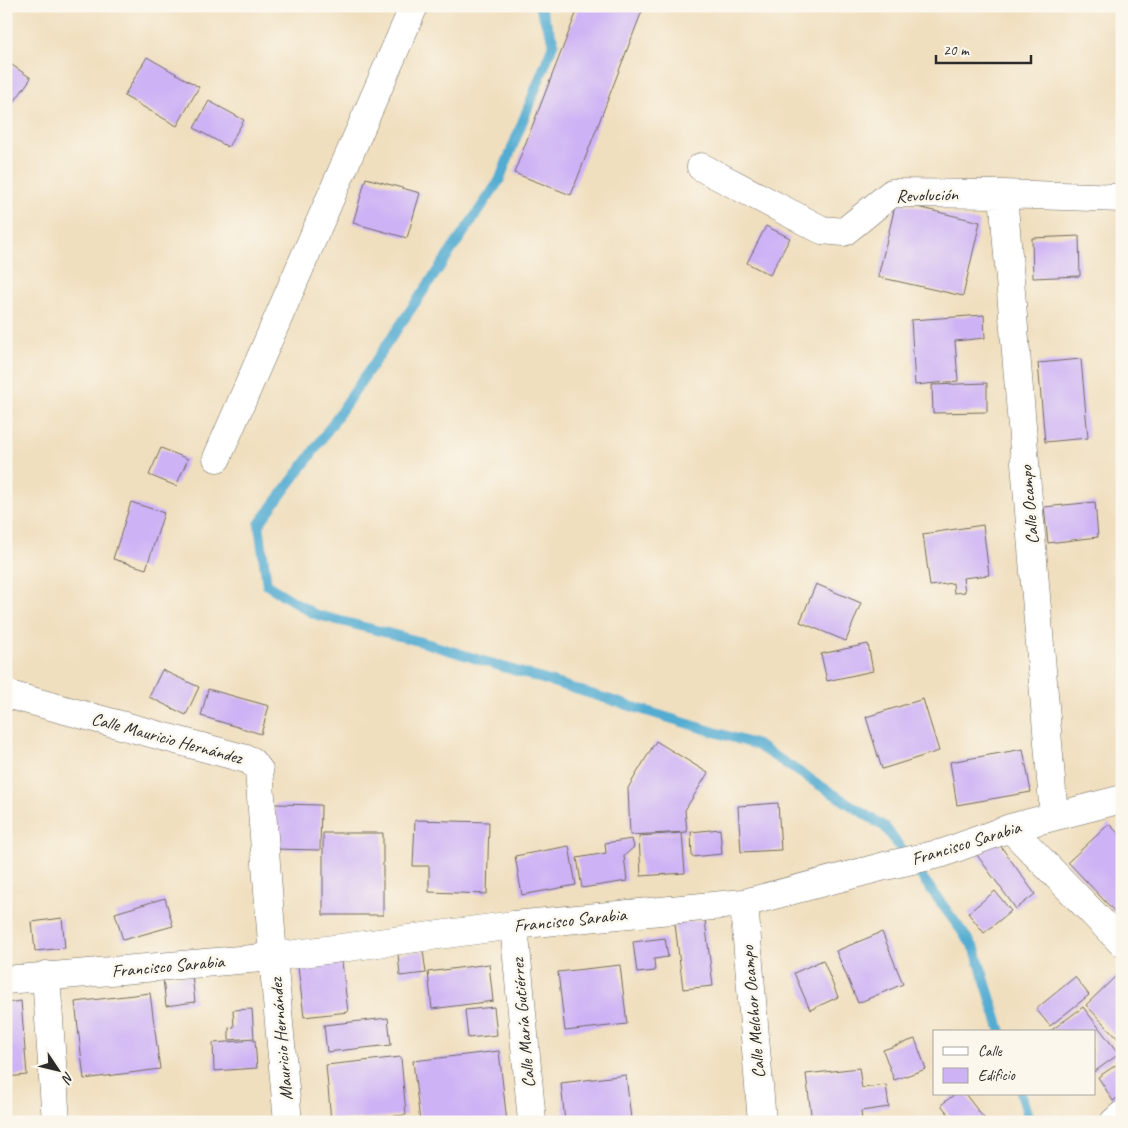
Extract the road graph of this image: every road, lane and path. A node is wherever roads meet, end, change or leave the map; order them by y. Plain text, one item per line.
1 (411, 7) edge
2 (700, 167) dead end
3 (1003, 194) junction
4 (1122, 198) edge
5 (217, 458) dead end
6 (6, 694) edge
7 (1122, 799) edge
8 (1054, 816) junction
9 (1010, 828) junction
10 (744, 903) junction
11 (514, 925) junction
12 (1122, 944) edge
13 (274, 957) junction
14 (46, 975) junction
15 (6, 980) edge
16 (1122, 1115) edge
17 (56, 1122) edge
18 (288, 1122) edge
19 (532, 1122) edge
20 (762, 1122) edge
21 (1114, 1122) edge

1 - 5 street
2 - 3 street, Revolución
3 - 4 street, Revolución
3 - 8 street, Calle Ocampo
6 - 13 street, Calle Mauricio Hernández
7 - 8 street, Francisco Sarabia
8 - 9 street, Francisco Sarabia
9 - 10 street, Francisco Sarabia
9 - 12 street
10 - 11 street, Francisco Sarabia
10 - 20 street, Calle Melchor Ocampo
11 - 13 street, Francisco Sarabia
11 - 19 street, Calle María Gutiérrez
13 - 14 street, Francisco Sarabia
13 - 18 street, Mauricio Hernández
14 - 15 street, Francisco Sarabia
14 - 17 street
16 - 21 street

